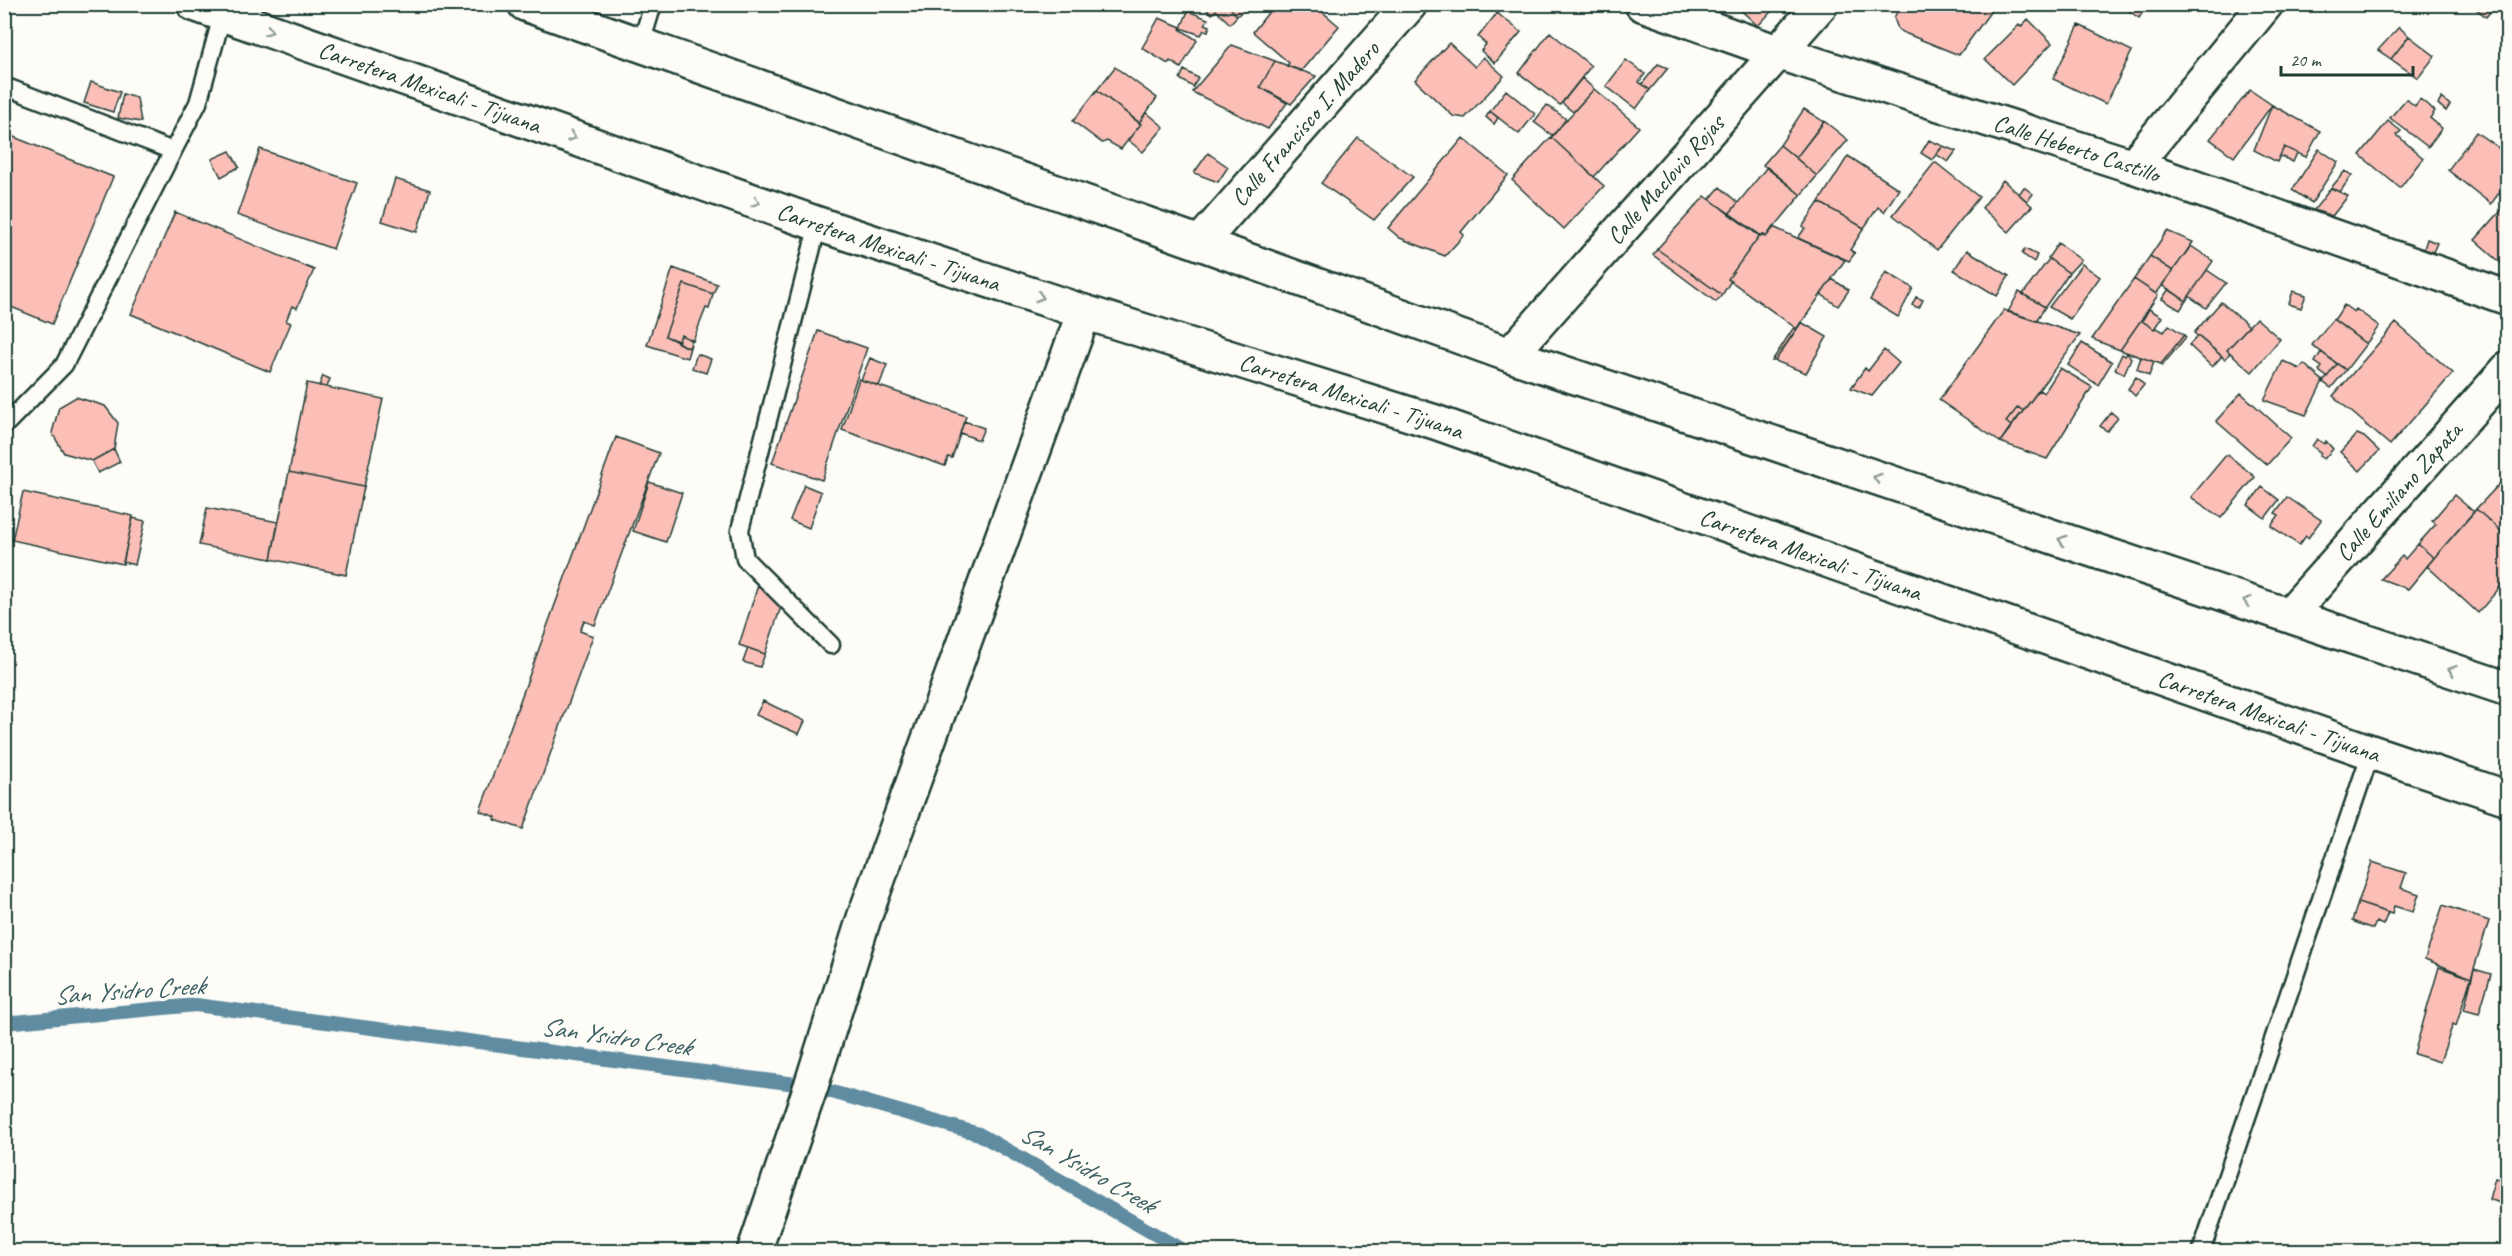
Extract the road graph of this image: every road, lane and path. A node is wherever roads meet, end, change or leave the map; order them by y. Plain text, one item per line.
1 (525, 4) edge
2 (653, 4) edge
3 (1410, 4) edge
4 (1642, 4) edge
5 (1821, 4) edge
6 (2266, 4) edge
7 (214, 8) edge
8 (640, 46) junction
9 (1777, 52) junction
10 (4, 86) edge
11 (173, 151) junction
12 (2133, 166) junction
13 (818, 224) junction
14 (1200, 243) junction
15 (2508, 298) edge
16 (1084, 312) junction
17 (1510, 355) junction
18 (2508, 369) edge
19 (6, 423) edge
20 (2289, 615) junction
21 (831, 645) dead end
22 (2508, 689) edge
23 (2371, 752) junction
24 (2508, 798) edge
25 (754, 1251) edge
26 (2201, 1251) edge

1 - 8 main road
2 - 8 lane
3 - 14 main road, Calle Francisco I. Madero
4 - 9 main road, Calle Heberto Castillo
5 - 9 main road, Calle Maclovio Rojas
6 - 12 main road
7 - 11 lane
7 -> 13 main road, Carretera Mexicali - Tijuana
8 - 14 main road
9 - 12 main road, Calle Heberto Castillo
9 - 17 main road, Calle Maclovio Rojas
10 - 11 lane
11 - 19 lane
12 - 15 main road, Calle Heberto Castillo
13 -> 16 main road, Carretera Mexicali - Tijuana
13 - 21 lane
14 - 17 main road
16 - 23 main road, Carretera Mexicali - Tijuana
16 - 25 main road
20 -> 17 main road
18 - 20 main road, Calle Emiliano Zapata
22 -> 20 main road
23 - 24 main road, Carretera Mexicali - Tijuana
23 - 26 lane

